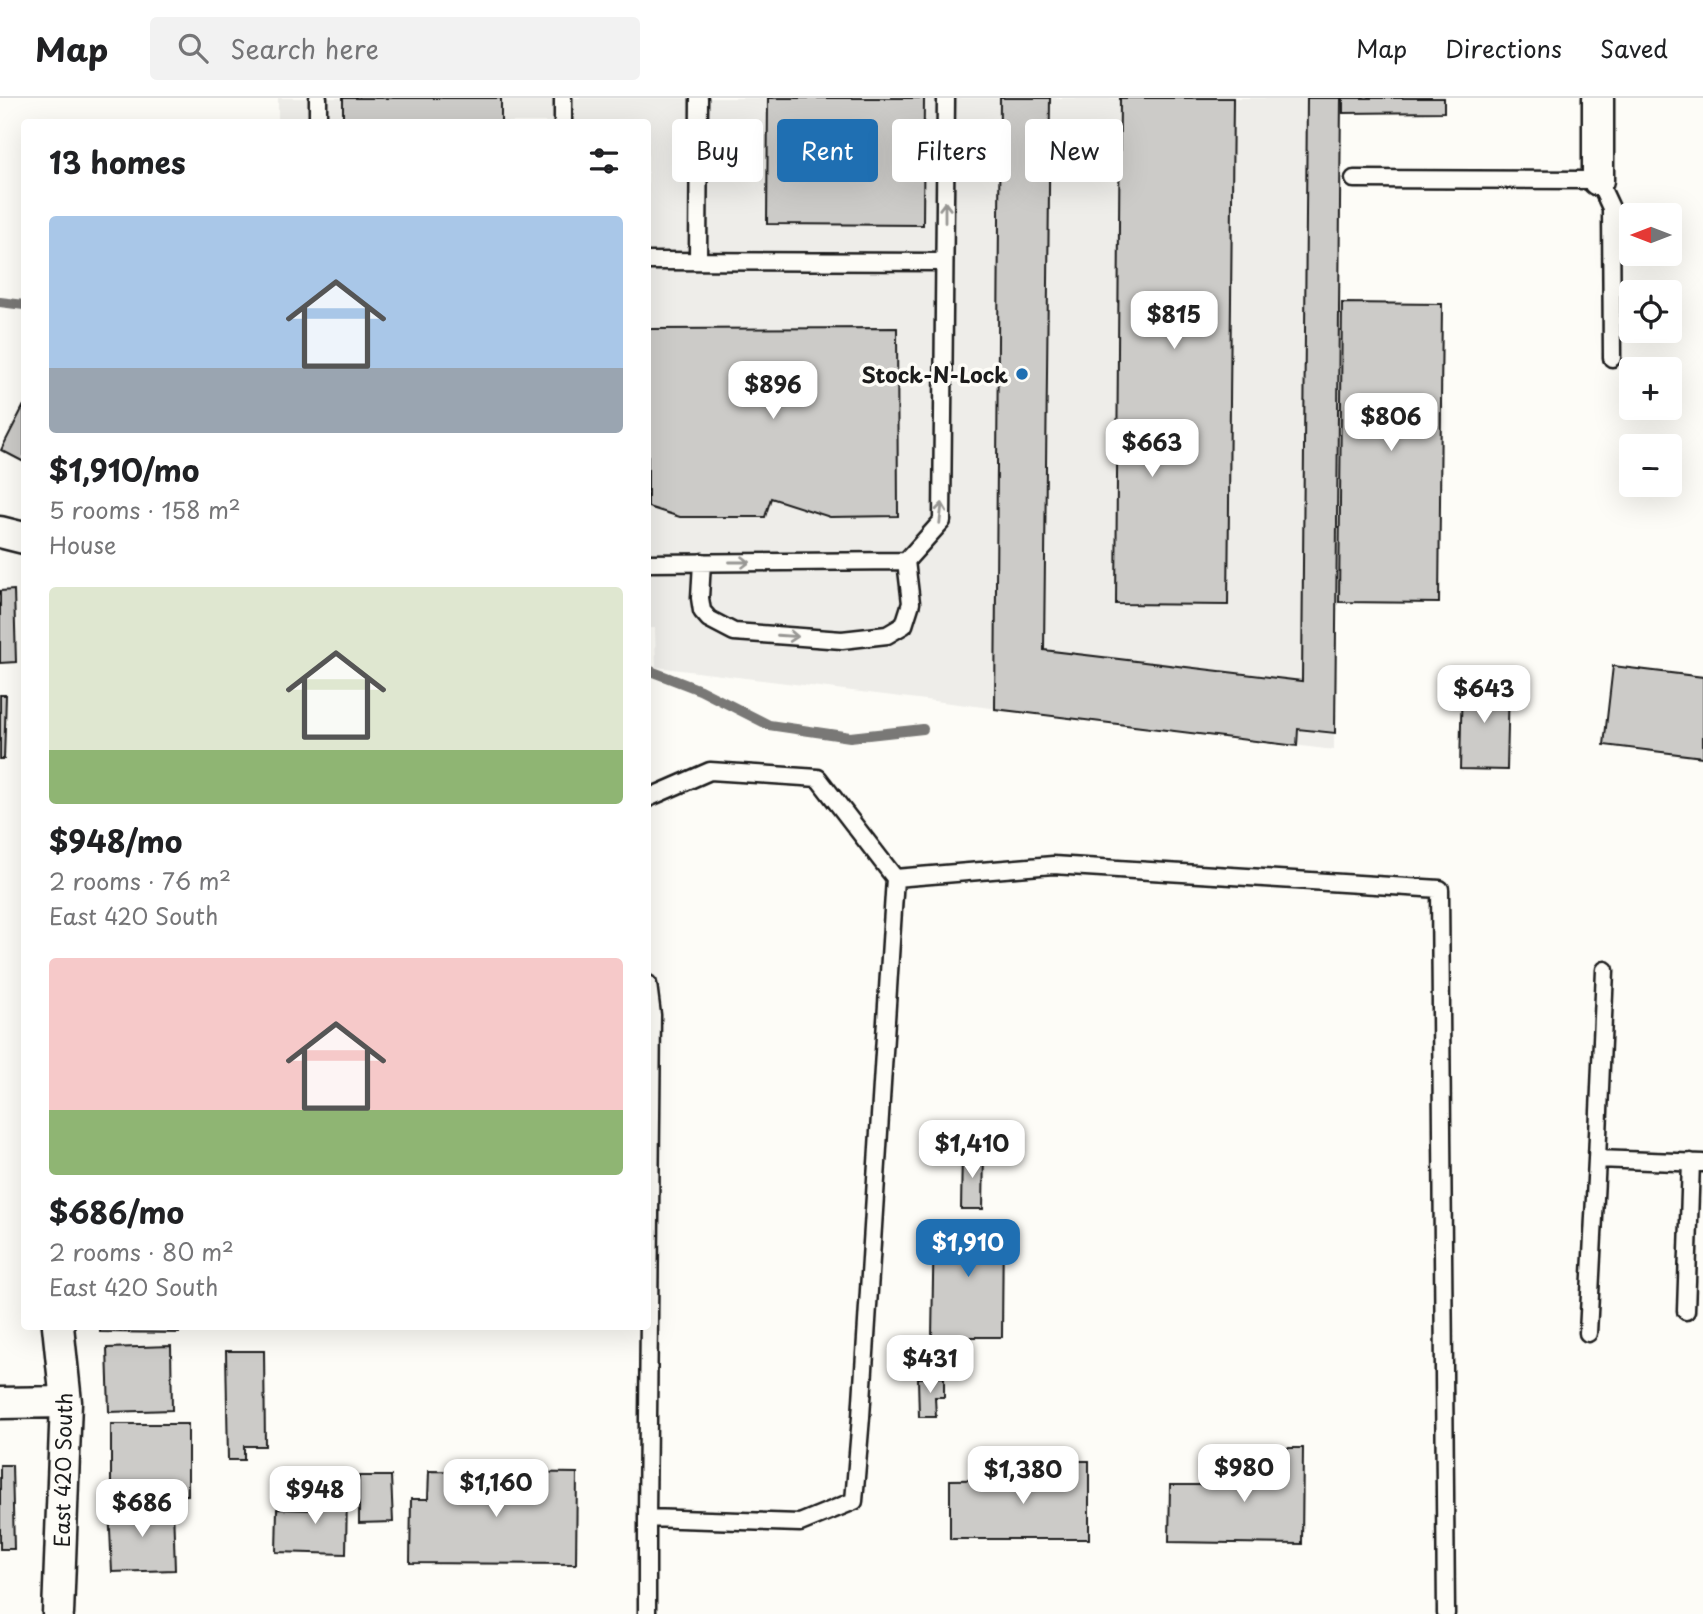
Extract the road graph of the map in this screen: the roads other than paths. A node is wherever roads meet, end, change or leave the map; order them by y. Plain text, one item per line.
1 (318, 98) edge
2 (563, 98) edge
3 (699, 98) edge
4 (946, 98) edge
5 (1598, 98) edge
6 (318, 119) edge
7 (562, 119) edge
8 (1354, 179) dead end
9 (1598, 180) junction
10 (651, 261) edge
11 (698, 261) junction
12 (944, 262) junction
13 (1612, 358) dead end
14 (0, 532) edge
15 (21, 537) edge
16 (906, 561) junction
17 (702, 562) junction
18 (651, 563) edge
19 (651, 797) edge
20 (895, 878) junction
21 (1605, 970) dead end
22 (651, 1007) edge
23 (651, 1116) edge
24 (1597, 1159) junction
25 (1697, 1163) edge
26 (1686, 1311) dead end
27 (58, 1330) edge
28 (649, 1330) edge
29 (1588, 1333) dead end
30 (66, 1402) junction
31 (0, 1403) edge
32 (647, 1518) junction
33 (58, 1614) edge
34 (647, 1614) edge
35 (1446, 1614) edge

1 - 6 lane
2 - 7 lane
3 - 11 lane
12 -> 4 lane
5 - 9 street
8 - 9 lane
9 - 13 lane
10 - 11 lane
11 - 12 lane
16 -> 12 lane
14 - 15 street
17 -> 16 lane
17 -> 16 lane
17 - 18 lane
19 - 20 lane
20 - 32 lane
20 - 35 lane
21 - 24 lane
22 - 23 lane
24 - 25 lane
24 - 29 lane
25 - 26 lane
27 - 30 street, East 420 South
28 - 32 lane
30 - 31 street
30 - 33 street, East 420 South
32 - 34 lane

